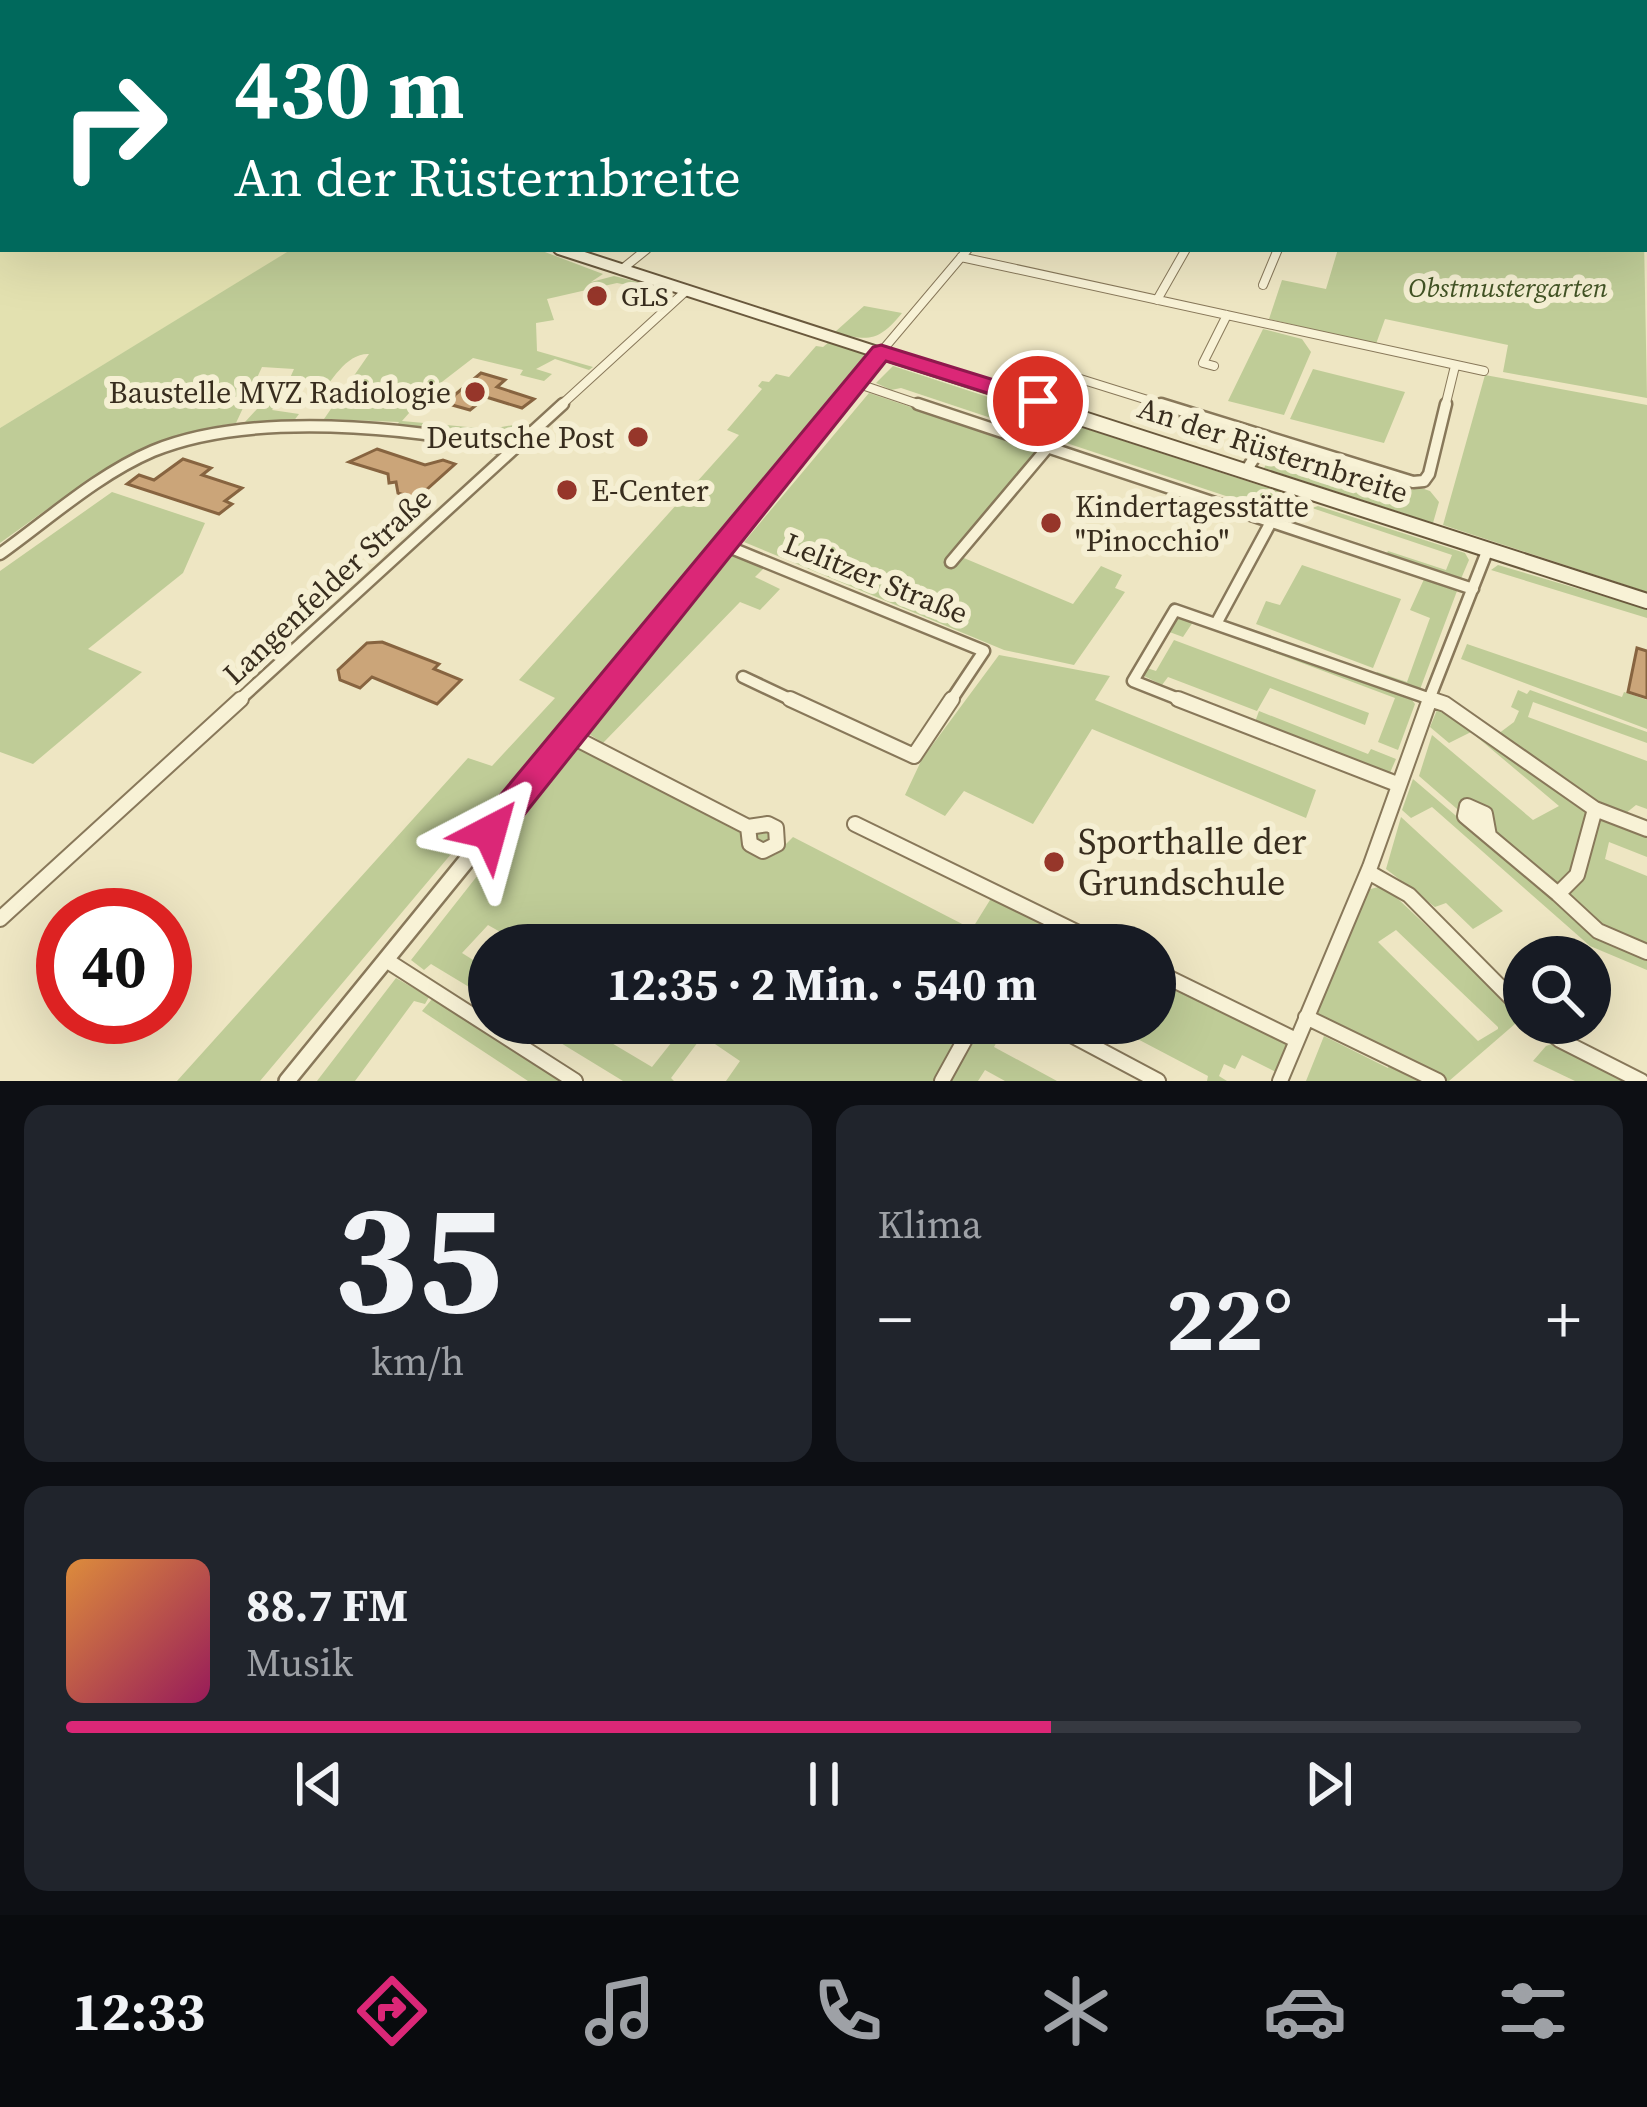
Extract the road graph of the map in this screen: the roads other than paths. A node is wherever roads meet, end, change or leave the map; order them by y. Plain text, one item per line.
1 (568, 252) edge
2 (643, 252) edge
3 (963, 252) edge
4 (968, 252) edge
5 (1184, 252) edge
6 (1277, 252) edge
7 (621, 270) junction
8 (1263, 285) dead end
9 (687, 290) junction
10 (1157, 300) junction
11 (1227, 315) junction
12 (881, 352) junction
13 (1214, 365) dead end
14 (1455, 366) junction
15 (1484, 370) dead end
16 (1058, 372) dead end
17 (856, 383) junction
18 (1267, 437) junction
19 (1048, 447) junction
20 (510, 450) junction
21 (1246, 471) junction
22 (1271, 522) junction
23 (724, 545) junction
24 (1487, 549) junction
25 (0, 554) edge
26 (950, 562) dead end
27 (1473, 589) junction
28 (1647, 601) edge
29 (1217, 622) junction
30 (743, 677) dead end
31 (1429, 698) junction
32 (569, 735) junction
33 (1397, 784) junction
34 (1595, 809) junction
35 (855, 824) dead end
36 (748, 827) dead end
37 (1647, 829) edge
38 (1490, 836) dead end
39 (1370, 873) junction
40 (1558, 894) junction
41 (0, 919) edge
42 (1060, 924) edge
43 (1647, 952) edge
44 (386, 960) junction
45 (1176, 980) edge
46 (1503, 990) edge
47 (1306, 1017) junction
48 (1296, 1040) junction
49 (962, 1044) edge
50 (1088, 1044) edge
51 (1568, 1044) edge
52 (287, 1081) edge
53 (575, 1081) edge
54 (942, 1081) edge
55 (1158, 1081) edge
56 (1280, 1081) edge
57 (1438, 1081) edge
58 (1641, 1081) edge

1 - 7 main road, An der Rüsternbreite
2 - 7 street
3 - 12 street, Lelitzer Straße
4 - 10 street
5 - 10 street
6 - 8 street
7 - 9 main road, An der Rüsternbreite
9 - 12 main road, An der Rüsternbreite
9 - 20 street, Langenfelder Straße
10 - 11 street
11 - 13 street
11 - 14 street
12 - 17 street, Lelitzer Straße
12 - 21 main road, An der Rüsternbreite
14 - 15 street
14 - 18 street
16 - 18 street
17 - 19 street
17 - 23 street, Lelitzer Straße
18 - 21 street
19 - 22 street
19 - 26 street
20 - 25 street
20 - 41 street, Langenfelder Straße
21 - 24 main road, An der Rüsternbreite
22 - 27 street
22 - 29 street
23 - 30 street, Lelitzer Straße
23 - 32 street, Lelitzer Straße
24 - 27 street
24 - 28 main road, An der Rüsternbreite
27 - 31 street
29 - 31 street
29 - 33 street
31 - 33 street
31 - 34 street
32 - 36 street
32 - 44 street, Lelitzer Straße
33 - 39 street
34 - 37 street
34 - 40 street
35 - 42 street
38 - 40 street
39 - 46 street
39 - 47 street
40 - 43 street
44 - 52 street, Lelitzer Straße
44 - 53 street
45 - 48 street
47 - 48 street
47 - 57 street
48 - 56 street
49 - 54 street
50 - 55 street
51 - 58 street

